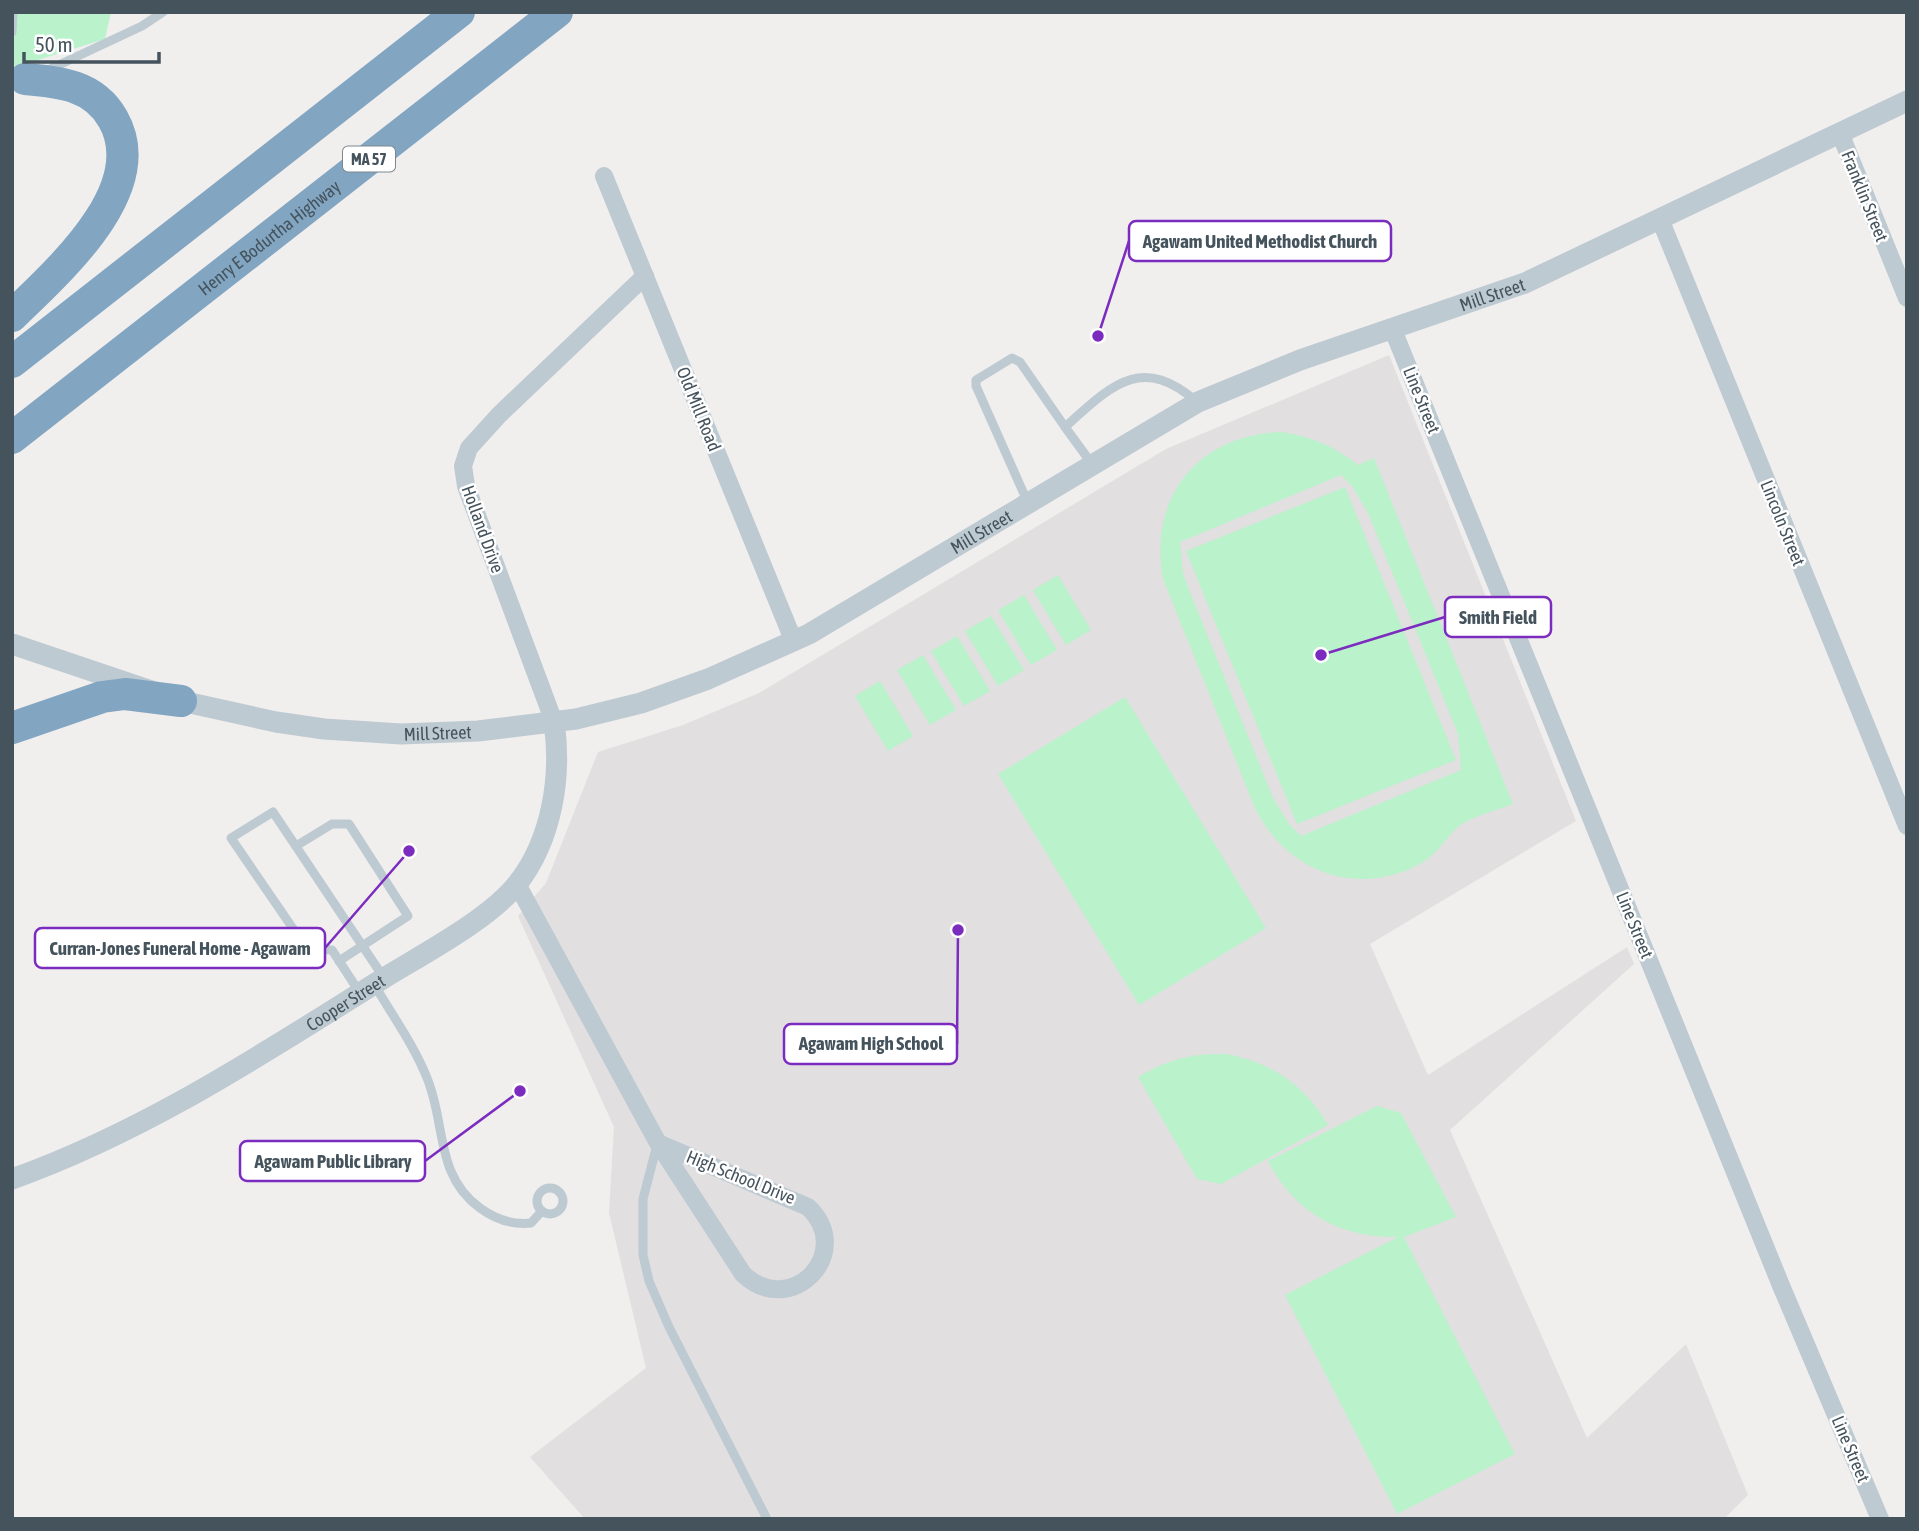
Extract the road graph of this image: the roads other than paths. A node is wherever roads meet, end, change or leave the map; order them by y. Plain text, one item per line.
1 (13, 12) edge
2 (163, 12) edge
3 (459, 12) edge
4 (557, 12) edge
5 (12, 32) edge
6 (19, 82) edge
7 (1907, 101) edge
8 (1840, 133) junction
9 (604, 176) dead end
10 (1660, 219) junction
11 (645, 276) junction
12 (1907, 298) edge
13 (12, 316) edge
14 (1393, 330) junction
15 (12, 362) edge
16 (1198, 402) junction
17 (1065, 427) junction
18 (12, 438) edge
19 (1092, 464) junction
20 (1028, 503) junction
21 (794, 642) junction
22 (12, 644) edge
23 (181, 701) junction
24 (554, 722) junction
25 (12, 728) edge
26 (1907, 826) edge
27 (296, 846) junction
28 (517, 884) junction
29 (362, 945) junction
30 (339, 961) junction
31 (373, 985) junction
32 (657, 1143) junction
33 (12, 1179) edge
34 (542, 1211) dead end
35 (767, 1519) edge
36 (1880, 1519) edge

1 - 5 lane
2 - 6 lane
3 - 15 highway
4 - 18 highway, Henry E Bodurtha Highway / MA 57
6 - 13 highway
7 - 8 street, Mill Street
8 - 10 street, Mill Street
8 - 12 street, Franklin Street
9 - 11 street, Old Mill Road
10 - 14 street, Mill Street
10 - 26 street, Lincoln Street
11 - 21 street, Old Mill Road
11 - 24 street, Holland Drive
14 - 16 street, Mill Street
14 - 36 street, Line Street
16 - 17 lane
16 - 19 street, Mill Street
17 - 19 lane
17 - 20 lane
19 - 20 street, Mill Street
20 - 21 street, Mill Street
21 - 24 street, Mill Street
22 - 23 street, Mill Street
23 - 24 street, Mill Street
23 - 25 highway
24 - 28 street, Cooper Street
27 - 29 lane
27 - 29 lane
27 - 30 lane
28 - 31 street, Cooper Street
28 - 32 street, High School Drive
29 - 30 lane
29 - 31 lane
30 - 31 lane
31 - 33 street, Cooper Street
31 - 34 lane
32 - 32 street, High School Drive
32 - 35 lane

